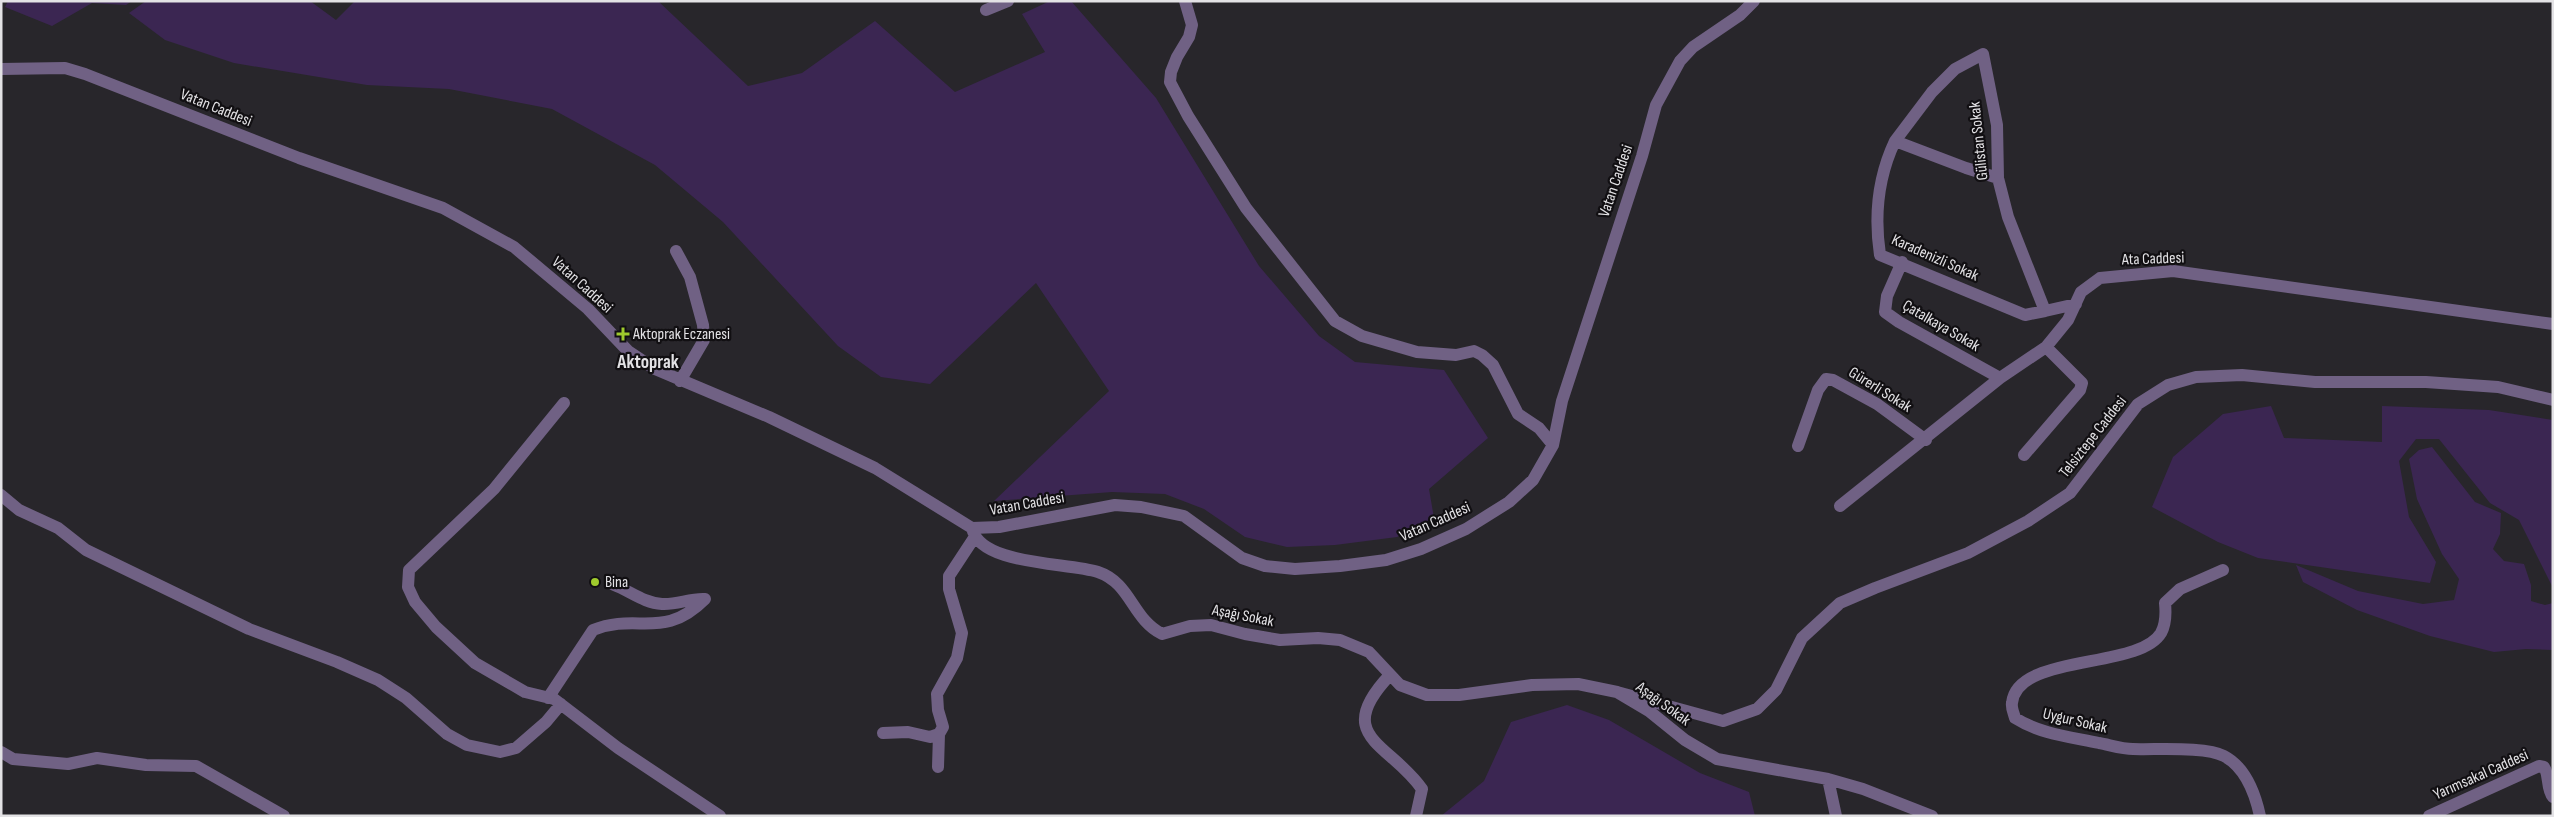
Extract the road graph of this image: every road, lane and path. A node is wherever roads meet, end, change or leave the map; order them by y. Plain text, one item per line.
1 (1008, 1) edge
2 (1185, 1) edge
3 (1754, 1) edge
4 (986, 10) dead end
5 (1, 69) edge
6 (1895, 141) junction
7 (1998, 178) junction
8 (676, 251) dead end
9 (1902, 262) junction
10 (2076, 304) junction
11 (2045, 312) junction
12 (2553, 324) edge
13 (2046, 347) junction
14 (2000, 378) junction
15 (680, 381) junction
16 (2553, 400) edge
17 (564, 404) dead end
18 (1926, 440) junction
19 (1553, 445) junction
20 (1798, 446) dead end
21 (2024, 455) dead end
22 (1, 495) edge
23 (1840, 506) dead end
24 (973, 533) junction
25 (2224, 570) dead end
26 (614, 585) dead end
27 (1390, 675) junction
28 (1617, 692) junction
29 (548, 698) junction
30 (560, 704) junction
31 (883, 732) dead end
32 (939, 734) junction
33 (1, 752) edge
34 (938, 768) dead end
35 (1828, 779) junction
36 (2553, 797) edge
37 (284, 816) edge
38 (720, 816) edge
39 (1416, 816) edge
40 (1836, 816) edge
41 (1932, 816) edge
42 (2260, 816) edge
43 (2429, 816) edge

1 - 4 street
2 - 19 street
3 - 19 street, Vatan Caddesi
5 - 15 street, Vatan Caddesi
6 - 7 street
6 - 7 street, Gülistan Sokak
6 - 9 street, Karadenizli Sokak
7 - 11 street, Gülistan Sokak
8 - 15 street
9 - 11 street, Karadenizli Sokak
9 - 14 street, Çatalkaya Sokak
10 - 11 street
10 - 12 street, Ata Caddesi
10 - 13 street, Ata Caddesi
13 - 14 street, Ata Caddesi
13 - 21 street
14 - 18 street, Ata Caddesi
15 - 24 street, Vatan Caddesi
16 - 28 street, Telsiztepe Caddesi
17 - 29 street
18 - 20 street, Gürerli Sokak
18 - 23 street, Ata Caddesi
19 - 24 street, Vatan Caddesi
22 - 30 street
24 - 27 street, Aşağı Sokak
24 - 32 street
25 - 42 street, Uygur Sokak
26 - 29 street
27 - 28 street, Aşağı Sokak
27 - 39 street
28 - 35 street, Aşağı Sokak
29 - 30 street
30 - 38 street
31 - 32 street
32 - 34 street
33 - 37 street
35 - 40 street
35 - 41 street, Aşağı Sokak
36 - 43 street, Yarımsakal Caddesi

